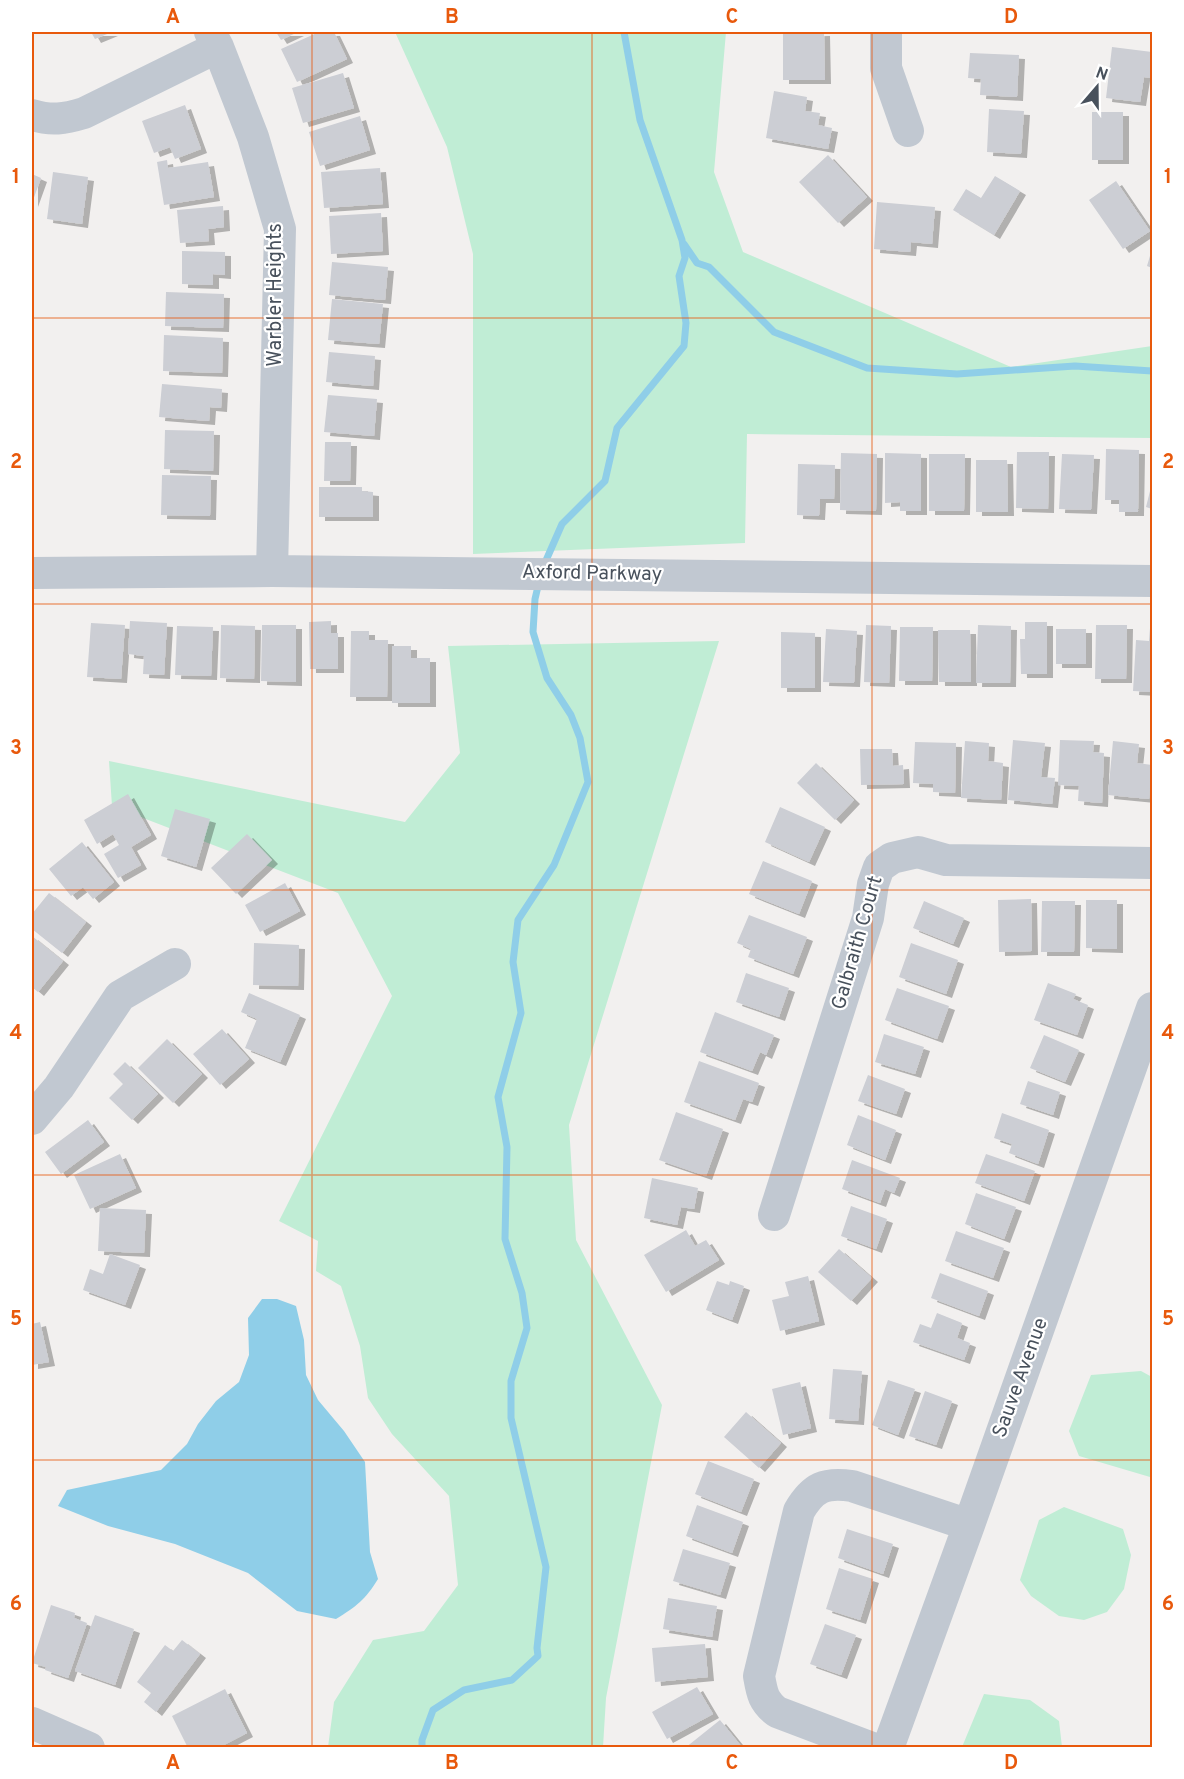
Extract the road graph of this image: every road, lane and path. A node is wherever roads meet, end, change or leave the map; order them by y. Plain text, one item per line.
1 (886, 32) edge
2 (214, 39) edge
3 (32, 115) edge
4 (908, 131) dead end
5 (272, 571) junction
6 (32, 573) edge
7 (1152, 581) edge
8 (1152, 863) edge
9 (175, 963) dead end
10 (1152, 1008) edge
11 (32, 1119) edge
12 (774, 1215) dead end
13 (969, 1525) junction
14 (32, 1724) edge
15 (89, 1748) edge
16 (872, 1748) edge
17 (888, 1748) edge

1 - 4 street
2 - 3 street
2 - 5 street, Warbler Heights
5 - 6 street, Axford Parkway
5 - 7 street, Axford Parkway
8 - 12 street, Galbraith Court
9 - 11 street
10 - 13 street, Sauve Avenue
13 - 16 street
13 - 17 street, Sauve Avenue
14 - 15 street

